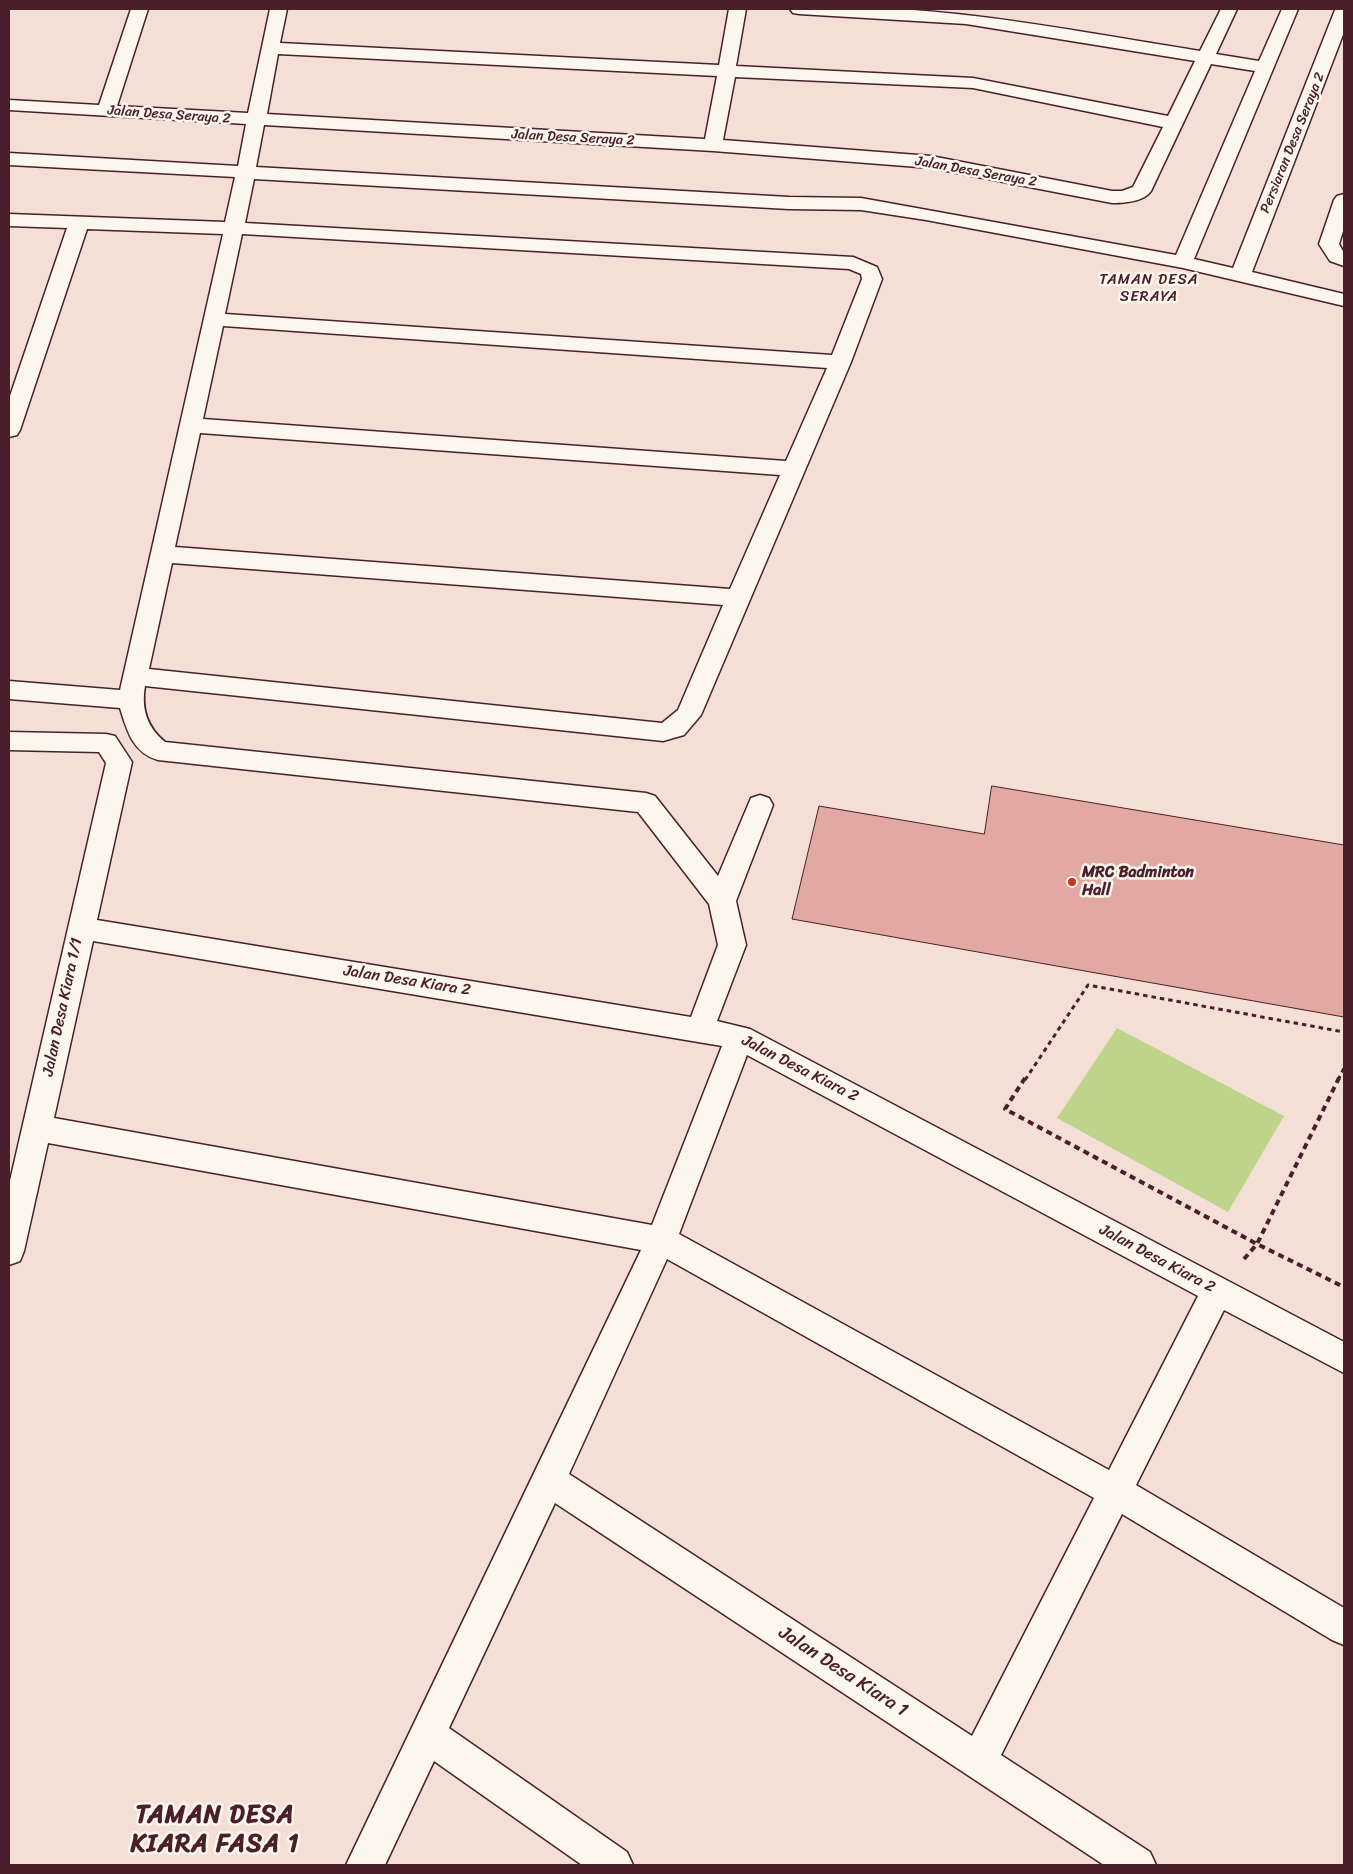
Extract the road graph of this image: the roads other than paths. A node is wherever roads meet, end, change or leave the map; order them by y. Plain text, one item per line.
1 (139, 9) edge
2 (278, 9) edge
3 (738, 9) edge
4 (799, 9) edge
5 (1229, 9) edge
6 (1290, 9) edge
7 (1344, 10) edge
8 (932, 12) edge
9 (270, 48) junction
10 (1207, 57) junction
11 (1264, 67) junction
12 (726, 70) junction
13 (9, 105) edge
14 (106, 111) junction
15 (256, 120) junction
16 (1173, 124) junction
17 (712, 145) junction
18 (9, 159) edge
19 (246, 172) junction
20 (1344, 200) edge
21 (9, 220) edge
22 (79, 223) junction
23 (233, 228) junction
24 (1344, 260) edge
25 (1183, 262) junction
26 (1240, 276) junction
27 (1344, 300) edge
28 (213, 320) junction
29 (840, 362) junction
30 (191, 425) junction
31 (9, 430) edge
32 (794, 469) junction
33 (162, 554) junction
34 (738, 598) junction
35 (133, 688) junction
36 (9, 690) edge
37 (9, 741) edge
38 (760, 804) dead end
39 (722, 902) junction
40 (80, 928) junction
41 (700, 1030) junction
42 (740, 1037) junction
43 (36, 1128) junction
44 (661, 1240) junction
45 (9, 1251) edge
46 (1217, 1291) junction
47 (1344, 1358) edge
48 (549, 1480) junction
49 (1116, 1492) junction
50 (1344, 1628) edge
51 (427, 1734) junction
52 (979, 1761) junction
53 (365, 1865) edge
54 (614, 1865) edge
55 (1137, 1865) edge

1 - 14 street
2 - 9 street
3 - 12 street
4 - 8 street
5 - 10 street
6 - 11 street
7 - 26 street, Persiaran Desa Seraya 2
8 - 10 street
9 - 12 street
9 - 15 street
10 - 11 street
10 - 16 street
11 - 25 street
12 - 16 street
12 - 17 street
13 - 14 street, Jalan Desa Seraya 2
14 - 15 street, Jalan Desa Seraya 2
15 - 17 street, Jalan Desa Seraya 2
15 - 19 street
16 - 17 street, Jalan Desa Seraya 2
18 - 19 street
19 - 23 street
19 - 25 street
20 - 24 street
21 - 22 street
22 - 23 street
22 - 31 street
23 - 28 street
23 - 29 street
25 - 26 street
26 - 27 street
28 - 29 street
28 - 30 street
29 - 32 street
30 - 32 street
30 - 33 street
32 - 34 street
33 - 34 street
33 - 35 street
34 - 35 street
35 - 36 street
35 - 39 street
37 - 40 street, Jalan Desa Kiara 1/1
38 - 39 street
39 - 41 street
40 - 41 street, Jalan Desa Kiara 2
40 - 43 street, Jalan Desa Kiara 1/1
41 - 42 street, Jalan Desa Kiara 2
42 - 44 street
42 - 46 street, Jalan Desa Kiara 2
43 - 44 street
43 - 45 street, Jalan Desa Kiara 1/1
44 - 48 street
44 - 49 street
46 - 47 street, Jalan Desa Kiara 2
46 - 49 street
48 - 51 street
48 - 52 street, Jalan Desa Kiara 1
49 - 50 street
49 - 52 street
51 - 53 street
51 - 54 street
52 - 55 street, Jalan Desa Kiara 1

